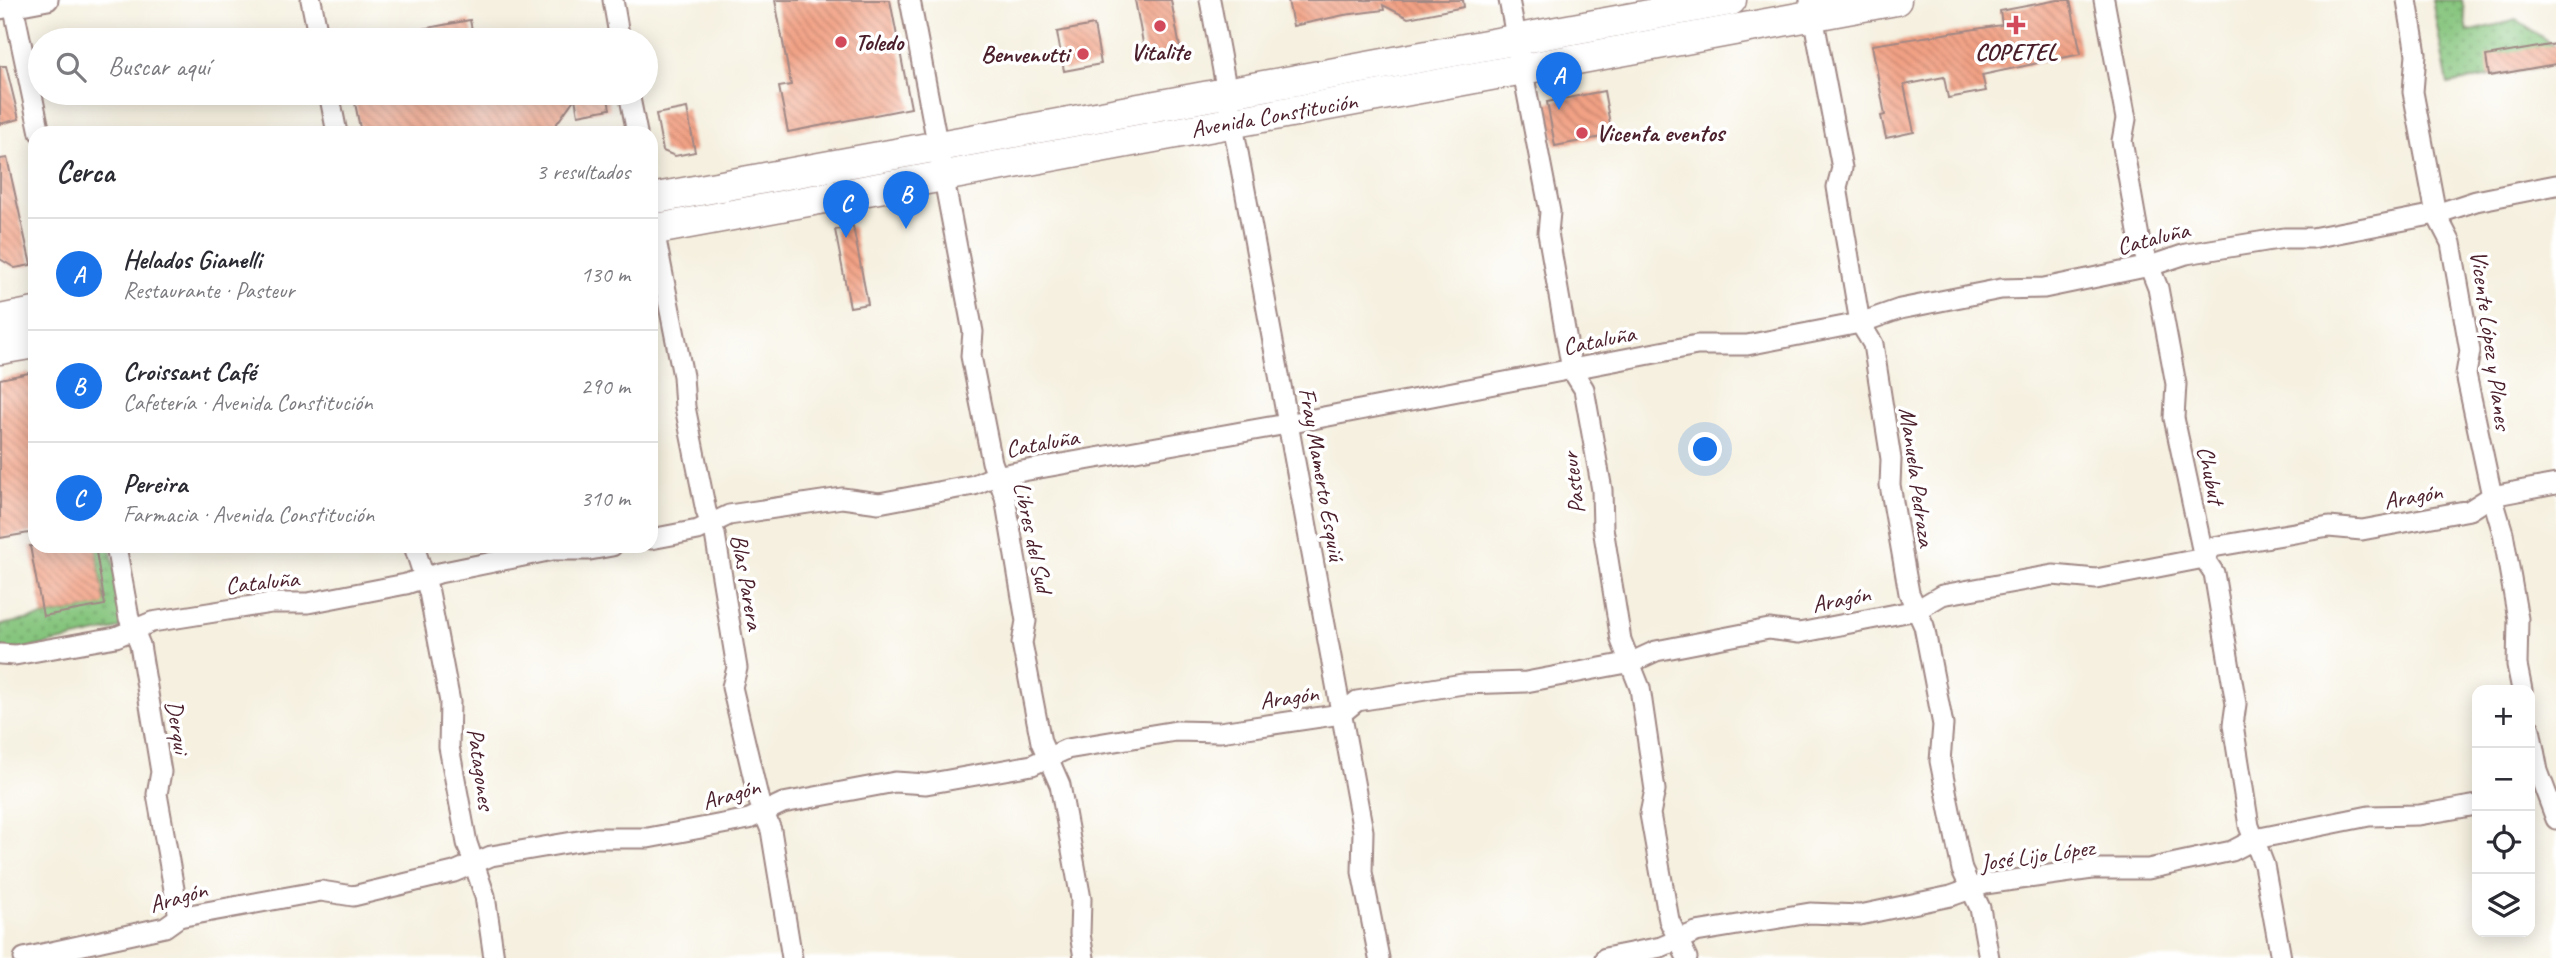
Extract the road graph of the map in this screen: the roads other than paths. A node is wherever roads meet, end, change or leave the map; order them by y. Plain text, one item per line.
1 (48, 0) edge
2 (311, 0) edge
3 (613, 0) edge
4 (911, 0) edge
5 (1210, 0) edge
6 (1509, 0) edge
7 (1731, 0) edge
8 (1896, 0) edge
9 (2104, 0) edge
10 (2407, 0) edge
11 (9, 5) edge
12 (1811, 8) edge
13 (317, 28) edge
14 (618, 28) edge
15 (1517, 40) junction
16 (1523, 69) junction
17 (28, 83) edge
18 (1228, 93) junction
19 (33, 105) edge
20 (331, 105) edge
21 (631, 105) edge
22 (1234, 122) junction
23 (38, 126) edge
24 (336, 126) edge
25 (636, 126) edge
26 (940, 146) junction
27 (946, 176) junction
28 (2556, 185) edge
29 (658, 198) edge
30 (2437, 214) junction
31 (658, 223) edge
32 (658, 253) edge
33 (2150, 266) junction
34 (28, 314) edge
35 (0, 320) edge
36 (1860, 323) junction
37 (28, 344) edge
38 (0, 349) edge
39 (1572, 370) junction
40 (1287, 424) junction
41 (995, 476) junction
42 (2556, 484) edge
43 (2492, 496) junction
44 (711, 523) junction
45 (658, 538) edge
46 (118, 553) edge
47 (416, 553) edge
48 (539, 553) edge
49 (2204, 558) junction
50 (425, 578) junction
51 (1917, 610) junction
52 (134, 629) junction
53 (0, 654) edge
54 (1632, 662) junction
55 (2521, 685) edge
56 (1341, 714) junction
57 (2534, 748) edge
58 (1048, 758) junction
59 (2544, 787) edge
60 (2472, 806) edge
61 (763, 812) junction
62 (2556, 819) edge
63 (2255, 839) junction
64 (475, 863) junction
65 (1970, 890) junction
66 (179, 917) junction
67 (1678, 939) junction
68 (24, 958) edge
69 (494, 958) edge
70 (792, 958) edge
71 (1084, 958) edge
72 (1379, 958) edge
73 (1605, 958) edge
74 (1687, 958) edge
75 (1989, 958) edge
76 (2281, 958) edge

1 - 11 street
2 - 13 street
3 - 14 street
4 - 26 street, Libres del Sud
5 - 18 street, Fray Mamerto Esquiú
6 - 15 street, Pasteur
7 - 15 main road, Avenida Constitución
8 - 12 main road, Avenida Constitución
9 - 33 street, Chubut
10 - 30 street, Vicente López y Planes
11 - 17 street
12 - 16 main road, Avenida Constitución
12 - 36 street, Manuela Pedraza
15 - 16 street, Pasteur
15 - 18 main road, Avenida Constitución
16 - 22 main road, Avenida Constitución
16 - 39 street, Pasteur
18 - 22 street, Fray Mamerto Esquiú
18 - 26 main road, Avenida Constitución
19 - 23 street
20 - 24 street
21 - 25 street
22 - 27 main road, Avenida Constitución
22 - 40 street, Fray Mamerto Esquiú
26 - 27 street, Libres del Sud
26 - 29 main road, Avenida Constitución
27 - 31 main road, Avenida Constitución
27 - 41 street, Libres del Sud
28 - 30 street, Cataluña
30 - 33 street, Cataluña
30 - 43 street, Vicente López y Planes
32 - 44 street, Blas Parera
33 - 36 street, Cataluña
33 - 49 street, Chubut
34 - 35 main road
36 - 39 street, Cataluña
36 - 51 street, Manuela Pedraza
37 - 38 main road
39 - 40 street, Cataluña
39 - 54 street, Pasteur
40 - 41 street, Cataluña
40 - 56 street, Fray Mamerto Esquiú
41 - 44 street, Cataluña
41 - 58 street, Libres del Sud
42 - 43 street, Aragón
43 - 49 street, Aragón
43 - 55 street, Vicente López y Planes
44 - 45 street, Cataluña
44 - 61 street, Blas Parera
46 - 52 street, Derqui
47 - 50 street, Patagones
48 - 50 street, Cataluña
49 - 51 street, Aragón
49 - 63 street, Chubut
50 - 52 street, Cataluña
50 - 64 street, Patagones
51 - 54 street, Aragón
51 - 65 street, Manuela Pedraza
52 - 53 street, Cataluña
52 - 66 street, Derqui
54 - 56 street, Aragón
54 - 67 street, Pasteur
56 - 58 street, Aragón
56 - 72 street, Fray Mamerto Esquiú
57 - 59 street
58 - 61 street, Aragón
58 - 71 street, Libres del Sud
59 - 62 street
60 - 63 street, José Lijo López
61 - 64 street, Aragón
61 - 70 street, Blas Parera
63 - 65 street, José Lijo López
63 - 76 street, Chubut
64 - 66 street, Aragón
64 - 69 street, Patagones
65 - 67 street, José Lijo López
65 - 75 street, Manuela Pedraza
66 - 68 street, Aragón
67 - 73 street, José Lijo López
67 - 74 street, Pasteur

